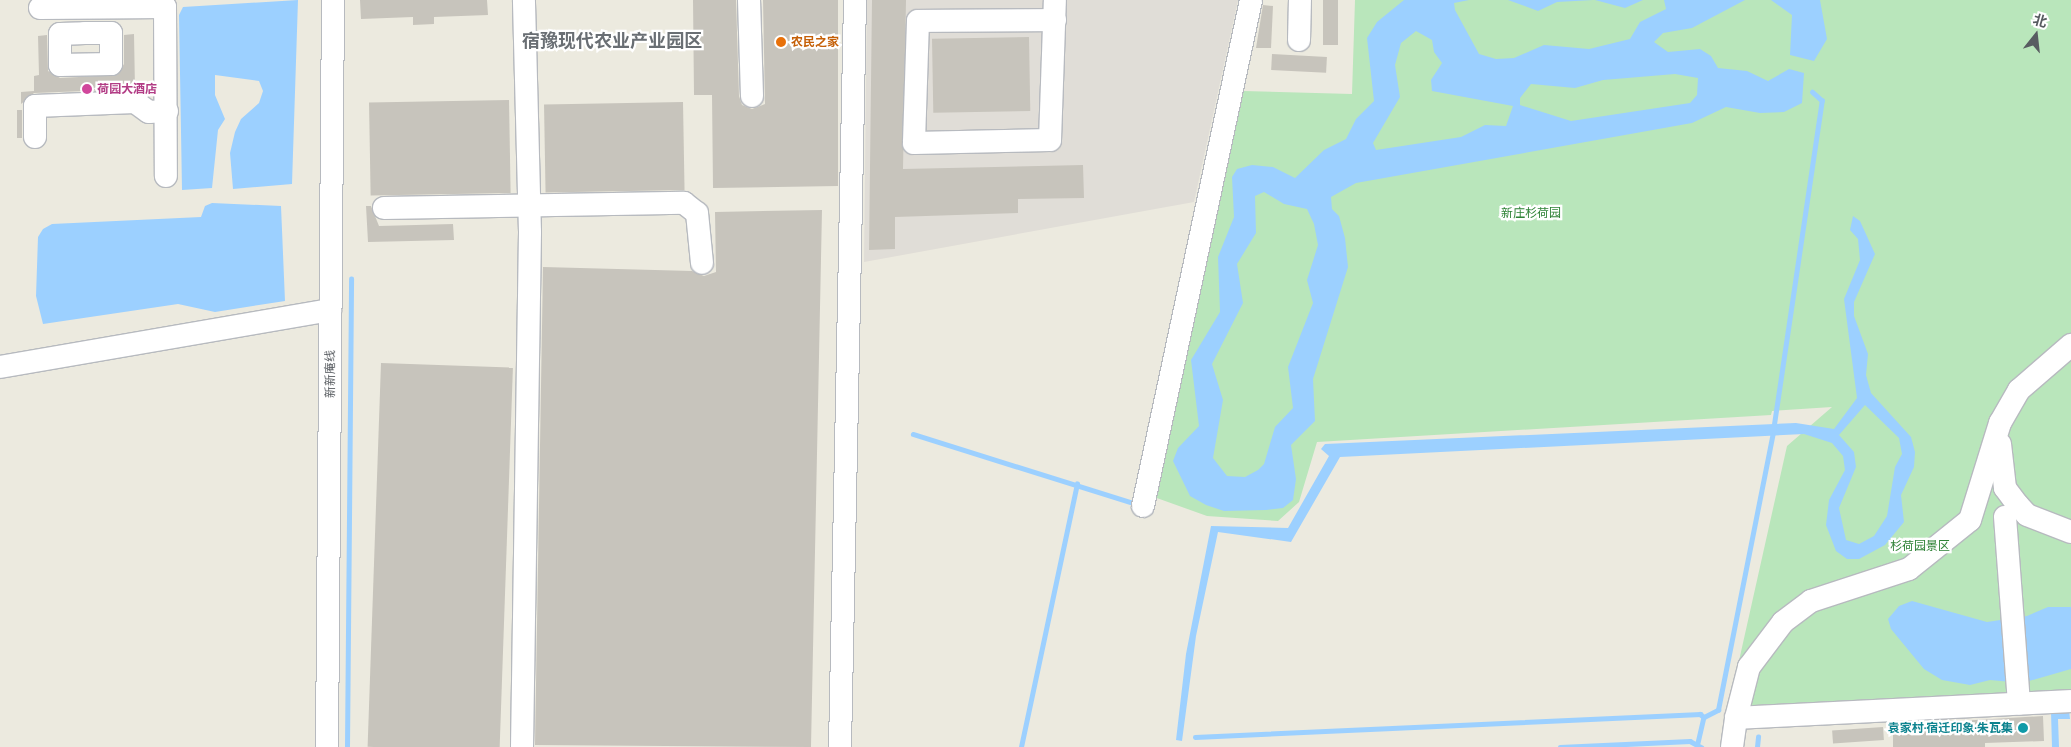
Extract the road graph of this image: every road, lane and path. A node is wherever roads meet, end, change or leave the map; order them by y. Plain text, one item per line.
1 (332, 0) edge
2 (524, 0) edge
3 (749, 0) edge
4 (855, 0) edge
5 (1251, 0) edge
6 (1300, 0) edge
7 (84, 4) edge
8 (40, 8) dead end
9 (1055, 10) edge
10 (85, 34) dead end
11 (1299, 40) dead end
12 (752, 96) dead end
13 (167, 111) junction
14 (35, 137) dead end
15 (166, 176) dead end
16 (529, 206) junction
17 (384, 208) dead end
18 (702, 263) dead end
19 (330, 310) junction
20 (2071, 345) edge
21 (0, 367) edge
22 (2000, 423) junction
23 (1143, 506) dead end
24 (2016, 516) junction
25 (1970, 520) junction
26 (2071, 532) edge
27 (2018, 694) junction
28 (2071, 701) edge
29 (1736, 718) junction
30 (327, 747) edge
31 (522, 747) edge
32 (840, 747) edge
33 (1732, 747) edge

1 - 19 street, 新新庵线
2 - 16 street
3 - 12 street
4 - 32 street
5 - 23 street
6 - 11 street
7 - 8 street
7 - 10 street
7 - 13 street
9 - 9 street
13 - 14 street
13 - 15 street
16 - 17 street
16 - 18 street
16 - 31 street
19 - 21 street
19 - 30 street, 新新庵线
20 - 22 street
22 - 24 street
22 - 25 street
24 - 25 street
24 - 26 street
24 - 27 street
25 - 29 street
27 - 28 street
27 - 29 street
29 - 33 street

